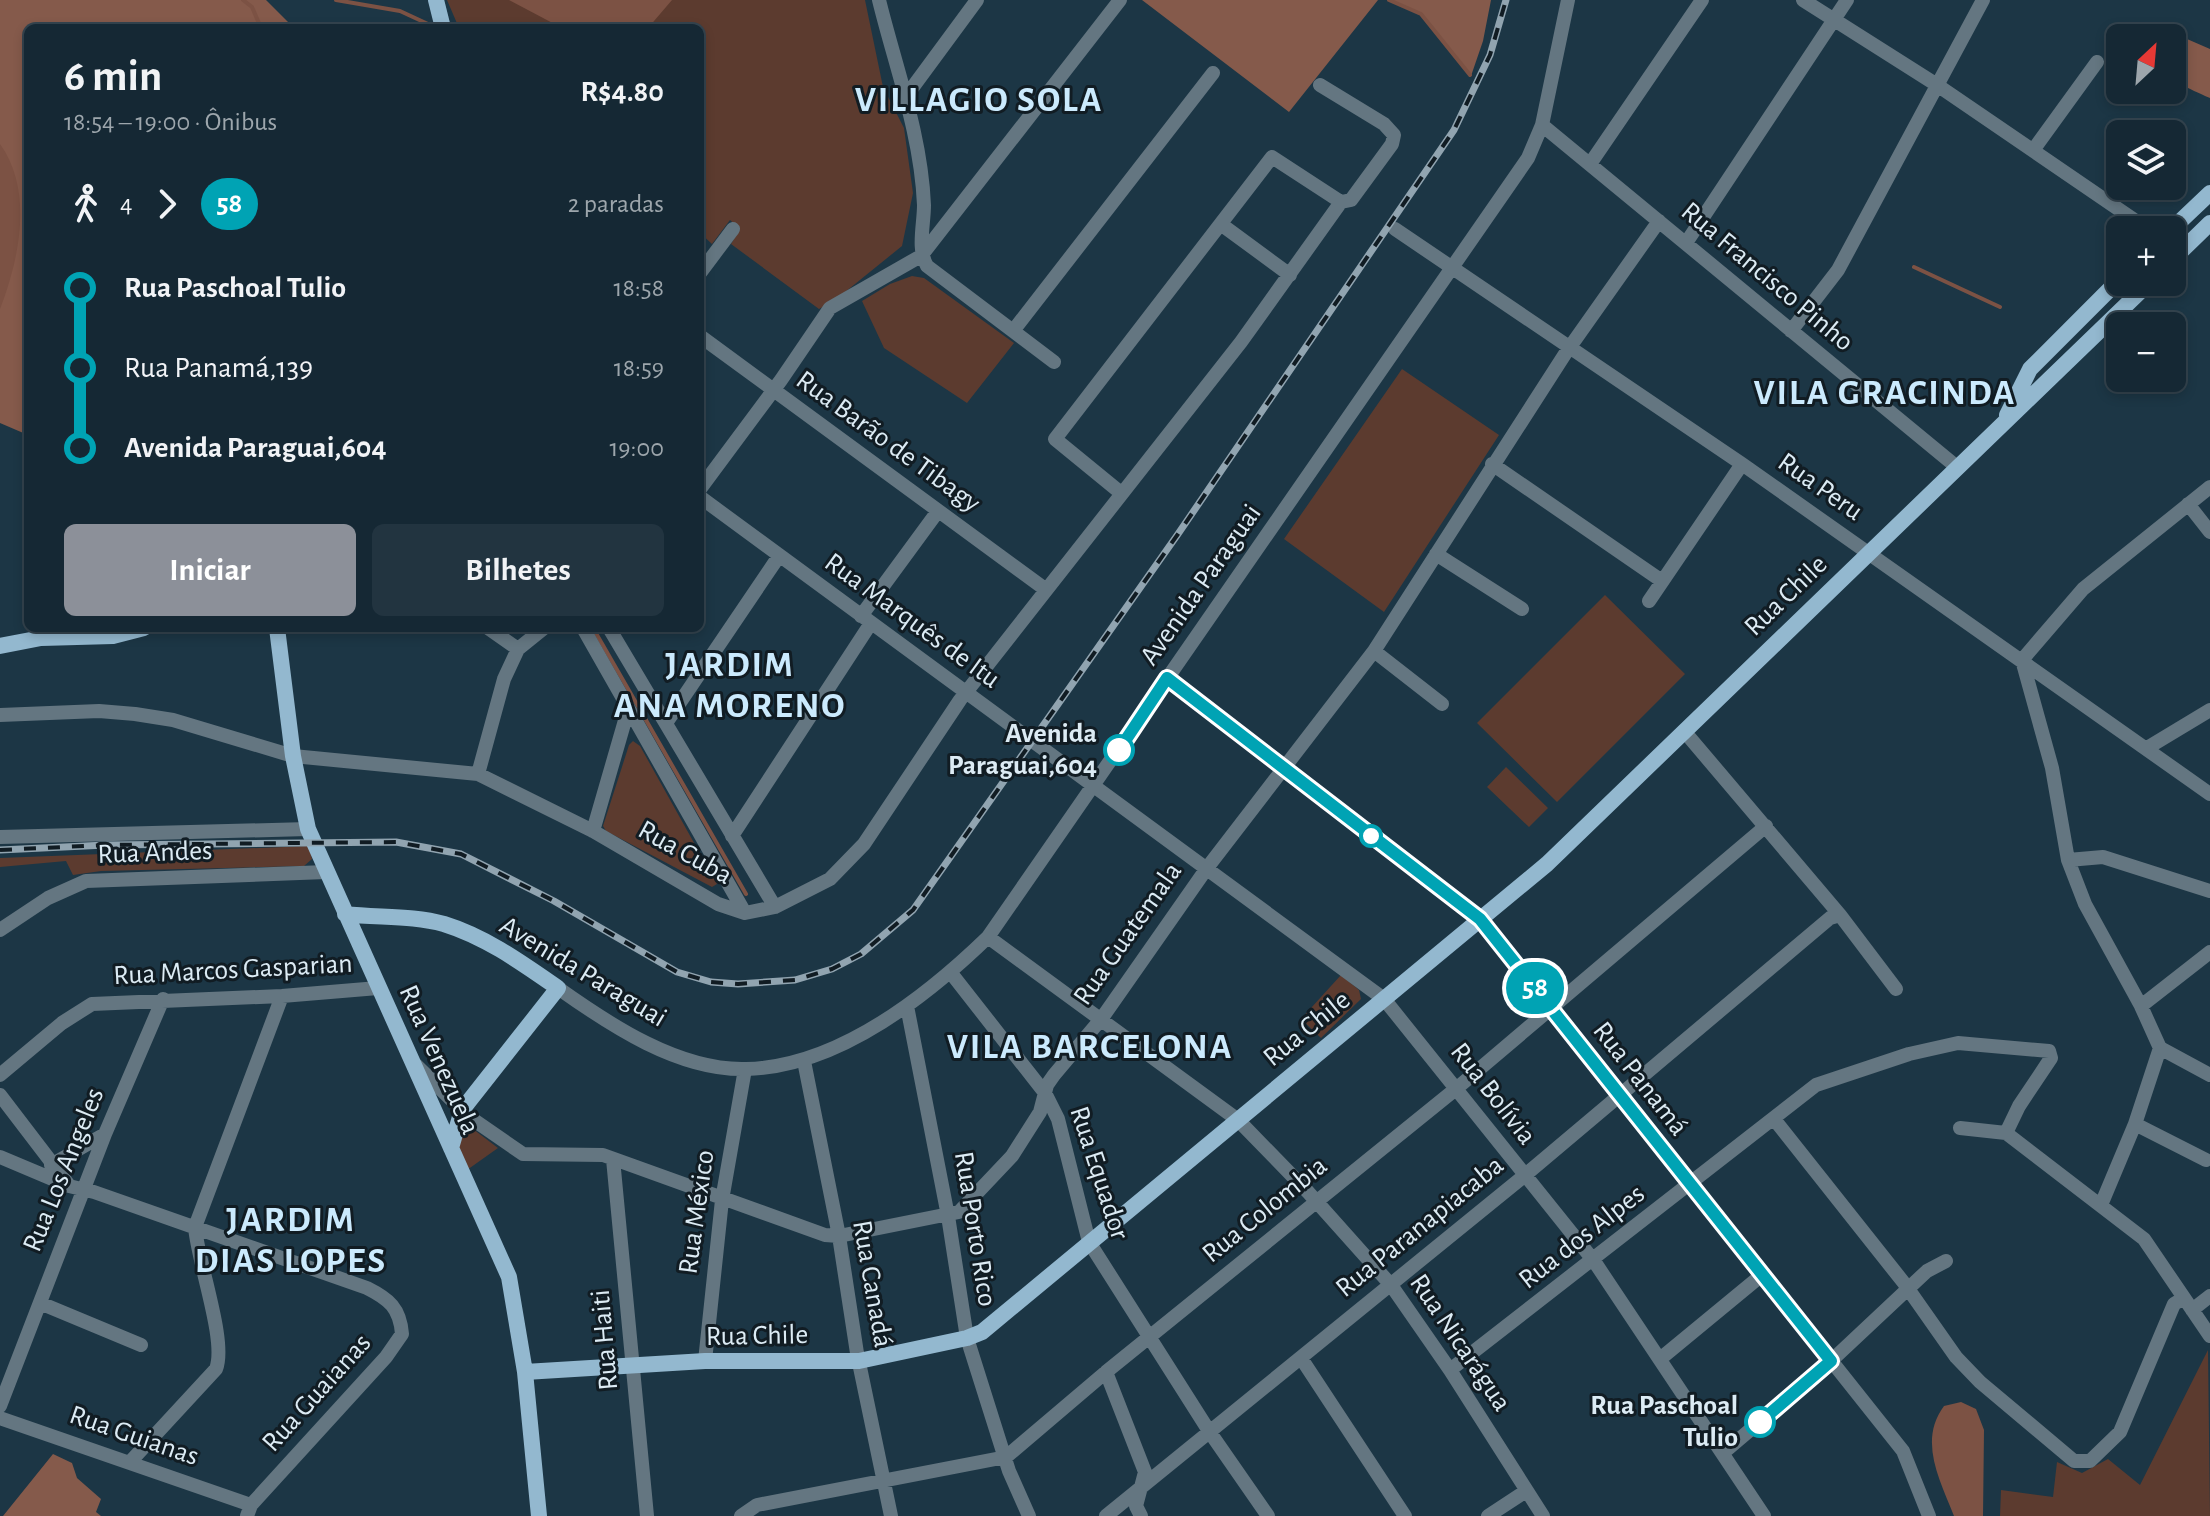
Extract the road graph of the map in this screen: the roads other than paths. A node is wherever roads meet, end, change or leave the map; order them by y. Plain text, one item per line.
1 (436, 0) edge
2 (879, 0) edge
3 (977, 0) edge
4 (1120, 0) edge
5 (1568, 0) edge
6 (1702, 0) edge
7 (1803, 0) edge
8 (1847, 0) edge
9 (1983, 0) edge
10 (1833, 20) junction
11 (442, 24) edge
12 (2097, 62) dead end
13 (1213, 73) dead end
14 (1320, 85) dead end
15 (1937, 85) junction
16 (907, 95) junction
17 (1542, 125) junction
18 (2034, 149) junction
19 (1590, 164) junction
20 (2210, 193) edge
21 (1341, 202) junction
22 (2129, 216) edge
23 (2186, 216) edge
24 (1659, 221) junction
25 (2210, 223) edge
26 (1222, 225) junction
27 (733, 229) dead end
28 (1395, 229) dead end
29 (1686, 243) junction
30 (2186, 244) edge
31 (921, 256) junction
32 (704, 268) edge
33 (1452, 269) junction
34 (1290, 275) junction
35 (2106, 292) edge
36 (2136, 296) edge
37 (1013, 331) junction
38 (1791, 331) junction
39 (704, 339) edge
40 (1570, 346) junction
41 (1054, 362) dead end
42 (2025, 376) junction
43 (2041, 389) junction
44 (774, 390) junction
45 (1988, 437) junction
46 (1492, 464) junction
47 (1742, 464) junction
48 (1958, 468) junction
49 (704, 484) edge
50 (2210, 487) edge
51 (1121, 493) junction
52 (704, 500) edge
53 (2188, 504) junction
54 (938, 511) junction
55 (2210, 532) edge
56 (1869, 553) junction
57 (1436, 554) junction
58 (779, 556) junction
59 (1662, 581) junction
60 (1045, 589) junction
61 (1649, 601) dead end
62 (1522, 609) dead end
63 (866, 620) junction
64 (128, 632) edge
65 (278, 632) edge
66 (494, 632) edge
67 (539, 632) edge
68 (585, 632) edge
69 (611, 632) edge
70 (0, 646) edge
71 (518, 649) junction
72 (1374, 651) junction
73 (2022, 660) junction
74 (1167, 678) junction
75 (686, 693) junction
76 (966, 693) junction
77 (650, 697) junction
78 (1442, 704) dead end
79 (628, 710) junction
80 (2210, 710) edge
81 (0, 715) edge
82 (666, 723) junction
83 (1684, 731) junction
84 (2147, 748) junction
85 (293, 756) junction
86 (1283, 769) junction
87 (478, 774) junction
88 (1094, 787) junction
89 (2210, 794) edge
90 (713, 803) junction
91 (750, 808) junction
92 (1766, 826) junction
93 (308, 829) junction
94 (593, 831) junction
95 (732, 836) junction
96 (0, 837) edge
97 (2068, 860) junction
98 (1207, 868) junction
99 (326, 872) junction
100 (2210, 891) edge
101 (775, 907) junction
102 (745, 913) junction
103 (345, 914) junction
104 (1840, 915) junction
105 (1480, 919) junction
106 (0, 930) edge
107 (988, 937) junction
108 (2210, 952) edge
109 (951, 973) junction
110 (378, 988) junction
111 (558, 988) junction
112 (1896, 989) dead end
113 (282, 996) junction
114 (163, 999) junction
115 (1384, 999) junction
116 (907, 1006) junction
117 (2141, 1006) junction
118 (1551, 1007) junction
119 (1102, 1018) junction
120 (2160, 1048) junction
121 (410, 1059) junction
122 (804, 1061) junction
123 (745, 1069) junction
124 (0, 1075) edge
125 (2210, 1075) edge
126 (1457, 1088) junction
127 (1045, 1093) junction
128 (0, 1095) edge
129 (1618, 1095) junction
130 (462, 1110) junction
131 (1774, 1119) junction
132 (1238, 1120) junction
133 (2135, 1124) junction
134 (1960, 1128) dead end
135 (2006, 1133) junction
136 (105, 1134) junction
137 (451, 1148) junction
138 (0, 1157) edge
139 (613, 1159) junction
140 (2206, 1160) dead end
141 (51, 1165) junction
142 (1524, 1176) junction
143 (1691, 1185) junction
144 (76, 1188) junction
145 (722, 1200) junction
146 (1317, 1201) junction
147 (2101, 1205) junction
148 (948, 1216) junction
149 (195, 1227) junction
150 (839, 1236) junction
151 (1089, 1242) junction
152 (1594, 1261) junction
153 (1946, 1261) dead end
154 (1763, 1274) junction
155 (1391, 1285) junction
156 (1909, 1289) junction
157 (2210, 1296) edge
158 (40, 1303) junction
159 (2188, 1304) junction
160 (2210, 1336) edge
161 (1149, 1337) junction
162 (967, 1338) junction
163 (141, 1345) dead end
164 (1301, 1358) junction
165 (1660, 1359) junction
166 (705, 1361) junction
167 (859, 1361) junction
168 (1831, 1361) junction
169 (634, 1366) junction
170 (1450, 1370) junction
171 (525, 1372) junction
172 (1106, 1372) junction
173 (0, 1406) edge
174 (0, 1418) edge
175 (1209, 1431) junction
176 (1723, 1453) junction
177 (1006, 1457) junction
178 (131, 1461) junction
179 (884, 1479) junction
180 (1141, 1486) junction
181 (1526, 1491) junction
182 (249, 1511) edge
183 (539, 1516) edge
184 (647, 1516) edge
185 (741, 1516) edge
186 (891, 1516) edge
187 (1029, 1516) edge
188 (1038, 1516) edge
189 (1106, 1516) edge
190 (1141, 1516) edge
191 (1268, 1516) edge
192 (1405, 1516) edge
193 (1488, 1516) edge
194 (1543, 1516) edge
195 (1764, 1516) edge
196 (1929, 1516) edge

1 - 11 main road
2 - 16 street
3 - 16 street
4 - 31 street
5 - 17 street, Avenida Paraguai
6 - 19 street
7 - 10 street
8 - 10 street
9 - 15 street
10 - 15 street
10 - 29 street
12 - 18 street
13 - 37 street
14 - 21 street, Rua Cuba
15 - 18 street
15 - 38 street
16 - 31 street
17 - 19 street, Rua Francisco Pinho
17 - 33 street, Avenida Paraguai
18 - 22 street
19 - 24 street, Rua Francisco Pinho
20 - 23 main road
21 - 26 street
21 - 34 street, Rua Cuba
24 - 29 street, Rua Francisco Pinho
24 - 40 street, Rua Guatemala
25 - 30 main road
26 - 34 street
26 - 51 street
27 - 32 street
28 - 33 street, Rua Peru
29 - 38 street, Rua Francisco Pinho
31 - 37 street
31 - 44 street
33 - 40 street, Rua Peru
33 - 74 street, Avenida Paraguai
34 - 51 street, Rua Cuba
35 - 42 main road, Rua Chile
36 - 43 main road, Rua Chile
37 - 41 street
38 - 48 street, Rua Francisco Pinho
39 - 44 street, Rua Barão de Tibagy
40 - 46 street, Rua Guatemala
40 - 47 street, Rua Peru
42 - 43 main road
42 - 45 main road, Rua Chile
43 - 45 main road, Rua Chile
44 - 49 street
44 - 54 street, Rua Barão de Tibagy
45 - 48 main road, Rua Chile
46 - 57 street, Rua Guatemala
46 - 59 street
47 - 56 street, Rua Peru
47 - 59 street
48 - 56 main road, Rua Chile
50 - 53 street
51 - 60 street, Rua Cuba
52 - 58 street, Rua Marquês de Itu
53 - 55 street
53 - 73 street
54 - 60 street, Rua Barão de Tibagy
54 - 63 street
56 - 73 street, Rua Peru
56 - 83 main road, Rua Chile
57 - 62 street
57 - 72 street, Rua Guatemala
58 - 63 street, Rua Marquês de Itu
58 - 75 street
59 - 61 street
60 - 76 street, Rua Cuba
63 - 76 street, Rua Marquês de Itu
63 - 91 street
64 - 70 main road
65 - 85 main road, Rua Venezuela
66 - 71 street
67 - 71 street
68 - 79 street
69 - 77 street
71 - 87 street
72 - 78 street
72 - 86 street, Rua Guatemala
73 - 84 street, Rua Peru
73 - 97 street
74 - 86 street, Rua Panamá
74 - 88 street, Avenida Paraguai
75 - 77 street
75 - 82 street
76 - 88 street, Rua Marquês de Itu
76 - 101 street, Rua Cuba
77 - 82 street
79 - 94 street
79 - 102 street
80 - 84 street
81 - 85 street, Rua Cuba
82 - 90 street
83 - 92 street
83 - 105 main road, Rua Chile
84 - 89 street, Rua Peru
85 - 87 street, Rua Cuba
85 - 93 main road, Rua Venezuela
86 - 98 street, Rua Guatemala
86 - 105 street, Rua Panamá
87 - 94 street, Rua Cuba
88 - 98 street, Rua Bolívia
88 - 107 street, Avenida Paraguai
90 - 91 street
90 - 95 street
91 - 95 street
92 - 104 street
92 - 118 street, Rua Colombia
93 - 96 street
93 - 99 main road, Rua Venezuela
94 - 102 street, Rua Cuba
95 - 101 street
97 - 100 street
97 - 117 street
98 - 115 street, Rua Bolívia
98 - 119 street, Rua Guatemala
99 - 103 main road, Rua Venezuela
99 - 106 street, Rua Andes
101 - 102 street, Rua Cuba
103 - 110 main road, Rua Venezuela
103 - 111 main road, Avenida Paraguai
104 - 112 street
104 - 129 street, Rua Paranapiacaba
105 - 115 main road, Rua Chile
105 - 118 street, Rua Panamá
107 - 109 street, Avenida Paraguai
107 - 119 street, Rua Nicarágua
108 - 117 street
109 - 116 street, Avenida Paraguai
109 - 127 street, Rua Equador
110 - 113 street, Rua Marcos Gasparian
110 - 121 main road, Rua Venezuela
111 - 123 street, Avenida Paraguai
111 - 130 main road
113 - 114 street, Rua Marcos Gasparian
113 - 149 street
114 - 124 street, Rua Marcos Gasparian
114 - 136 street, Rua Los Angeles
115 - 126 street, Rua Bolívia
115 - 132 main road, Rua Chile
116 - 122 street, Avenida Paraguai
116 - 148 street, Rua Porto Rico
117 - 120 street
118 - 126 street, Rua Colombia
118 - 129 street, Rua Panamá
119 - 127 street, Rua Guatemala
119 - 132 street, Rua Nicarágua
120 - 125 street
120 - 133 street
121 - 130 street, Rua Guatemala
121 - 137 main road, Rua Venezuela
122 - 123 street, Avenida Paraguai
122 - 150 street, Rua Canadá
123 - 145 street, Rua México
126 - 142 street, Rua Bolívia
126 - 146 street, Rua Colombia
127 - 148 street, Rua Guatemala
127 - 151 street, Rua Equador
128 - 141 street
129 - 142 street, Rua Paranapiacaba
129 - 143 street, Rua Panamá
130 - 137 main road
130 - 139 street, Rua Guatemala
131 - 135 street, Rua dos Alpes
131 - 143 street, Rua dos Alpes
131 - 156 street
132 - 146 street, Rua Nicarágua
132 - 151 main road, Rua Chile
133 - 140 street
133 - 147 street
134 - 135 street
135 - 147 street
136 - 141 street
136 - 144 street, Rua Los Angeles
137 - 171 main road, Rua Venezuela
138 - 144 street
139 - 145 street, Rua Guatemala
139 - 169 street, Rua Haiti
141 - 144 street
142 - 152 street, Rua Bolívia
142 - 155 street, Rua Paranapiacaba
143 - 152 street, Rua dos Alpes
143 - 154 street, Rua Panamá
144 - 149 street
144 - 158 street, Rua Los Angeles
145 - 150 street, Rua Guatemala
145 - 166 street, Rua México
146 - 155 street, Rua Nicarágua
146 - 161 street, Rua Colombia
147 - 159 street
148 - 150 street, Rua Guatemala
148 - 162 street, Rua Porto Rico
149 - 178 street
149 - 182 street, Rua Guaianas
150 - 167 street, Rua Canadá
151 - 161 street, Rua Equador
151 - 162 main road, Rua Chile
152 - 165 street, Rua Bolívia
152 - 170 street, Rua dos Alpes
153 - 156 street
154 - 165 street
154 - 168 street, Rua Panamá
155 - 164 street, Rua Paranapiacaba
155 - 170 street, Rua Nicarágua
156 - 159 street
156 - 168 street
157 - 159 street
158 - 163 street
158 - 173 street, Rua Los Angeles
159 - 160 street
161 - 172 street, Rua Colombia
161 - 175 street, Rua Equador
162 - 167 main road, Rua Chile
162 - 177 street, Rua Porto Rico
164 - 175 street, Rua Paranapiacaba
164 - 192 street
165 - 176 street, Rua Bolívia
166 - 167 main road, Rua Chile
166 - 169 main road, Rua Chile
167 - 179 street, Rua Canadá
168 - 176 street
168 - 196 street, Rua Panamá
169 - 171 main road, Rua Chile
169 - 184 street, Rua Haiti
170 - 181 street, Rua Nicarágua
171 - 183 main road, Rua Venezuela
172 - 177 street, Rua Colombia
172 - 180 street
174 - 178 street, Rua Guianas
175 - 180 street, Rua Paranapiacaba
175 - 191 street, Rua Equador
176 - 195 street, Rua Bolívia
177 - 179 street
177 - 187 street, Rua Porto Rico
177 - 188 street, Rua Porto Rico
178 - 182 street, Rua Guianas
179 - 185 street
179 - 186 street, Rua Canadá
180 - 189 street, Rua Paranapiacaba
180 - 190 street
181 - 193 street
181 - 194 street, Rua Nicarágua

